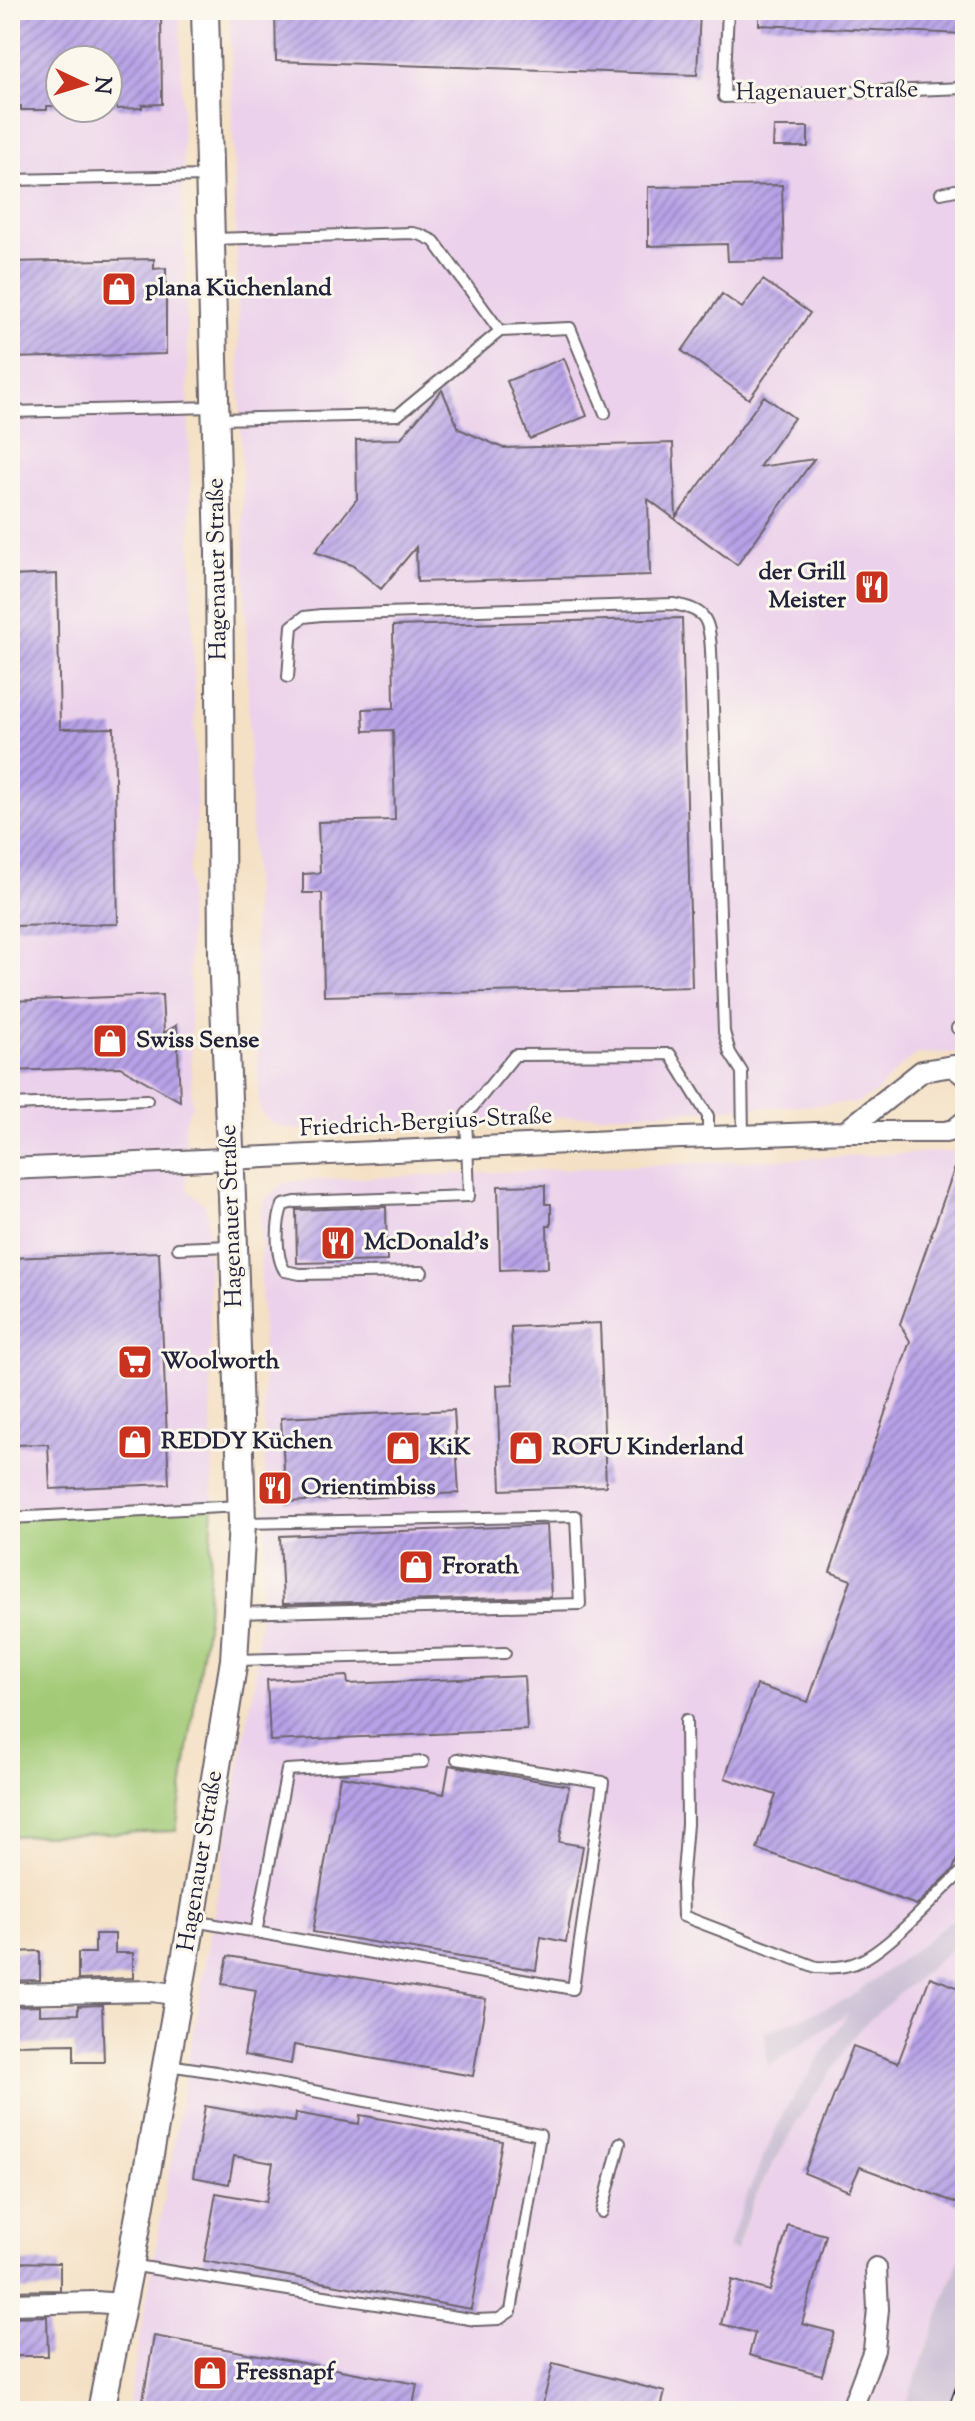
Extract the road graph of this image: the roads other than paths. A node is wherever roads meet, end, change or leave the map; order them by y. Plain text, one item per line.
1 (205, 10) edge
2 (728, 10) edge
3 (965, 88) edge
4 (208, 176) junction
5 (10, 180) edge
6 (965, 188) edge
7 (941, 193) dead end
8 (210, 239) junction
9 (500, 331) junction
10 (10, 412) edge
11 (214, 413) junction
12 (605, 413) dead end
13 (288, 677) dead end
14 (965, 1076) edge
15 (147, 1100) dead end
16 (10, 1105) edge
17 (965, 1121) edge
18 (845, 1132) junction
19 (743, 1136) junction
20 (708, 1137) junction
21 (467, 1148) junction
22 (229, 1158) junction
23 (10, 1169) edge
24 (234, 1246) junction
25 (178, 1248) dead end
26 (422, 1272) dead end
27 (242, 1515) junction
28 (10, 1518) edge
29 (238, 1613) junction
30 (505, 1653) dead end
31 (234, 1660) junction
32 (686, 1720) dead end
33 (457, 1759) dead end
34 (423, 1762) dead end
35 (965, 1869) edge
36 (192, 1921) junction
37 (256, 1933) junction
38 (10, 1994) edge
39 (179, 1995) junction
40 (166, 2065) junction
41 (620, 2143) dead end
42 (602, 2212) dead end
43 (130, 2265) junction
44 (876, 2268) dead end
45 (10, 2304) edge
46 (122, 2304) junction
47 (101, 2411) edge
48 (851, 2411) edge

1 - 4 street, Hagenauer Straße
2 - 3 lane, Hagenauer Straße
4 - 5 lane
4 - 8 street, Hagenauer Straße
6 - 7 lane
8 - 9 lane
8 - 11 street, Hagenauer Straße
9 - 11 lane
9 - 12 lane
10 - 11 lane
11 - 22 street, Hagenauer Straße
13 - 19 lane
14 - 18 street
15 - 16 lane
17 - 18 street, Friedrich-Bergius-Straße
18 - 19 street, Friedrich-Bergius-Straße
19 - 20 street, Friedrich-Bergius-Straße
20 - 21 street, Friedrich-Bergius-Straße
20 - 21 lane
21 - 22 street, Friedrich-Bergius-Straße
21 - 26 lane
22 - 23 street, Friedrich-Bergius-Straße
22 - 24 street, Hagenauer Straße
24 - 25 lane
24 - 27 street, Hagenauer Straße
27 - 28 lane
27 - 29 street, Hagenauer Straße
27 - 29 lane
29 - 31 street, Hagenauer Straße
30 - 31 lane
31 - 36 street, Hagenauer Straße
32 - 35 lane
33 - 37 lane
34 - 37 lane
36 - 37 lane
36 - 39 street, Hagenauer Straße
38 - 39 street
39 - 40 street, Hagenauer Straße
40 - 43 street, Hagenauer Straße
40 - 43 lane
41 - 42 lane
43 - 46 street, Hagenauer Straße
44 - 48 street
45 - 46 street
46 - 47 street, Hagenauer Straße

